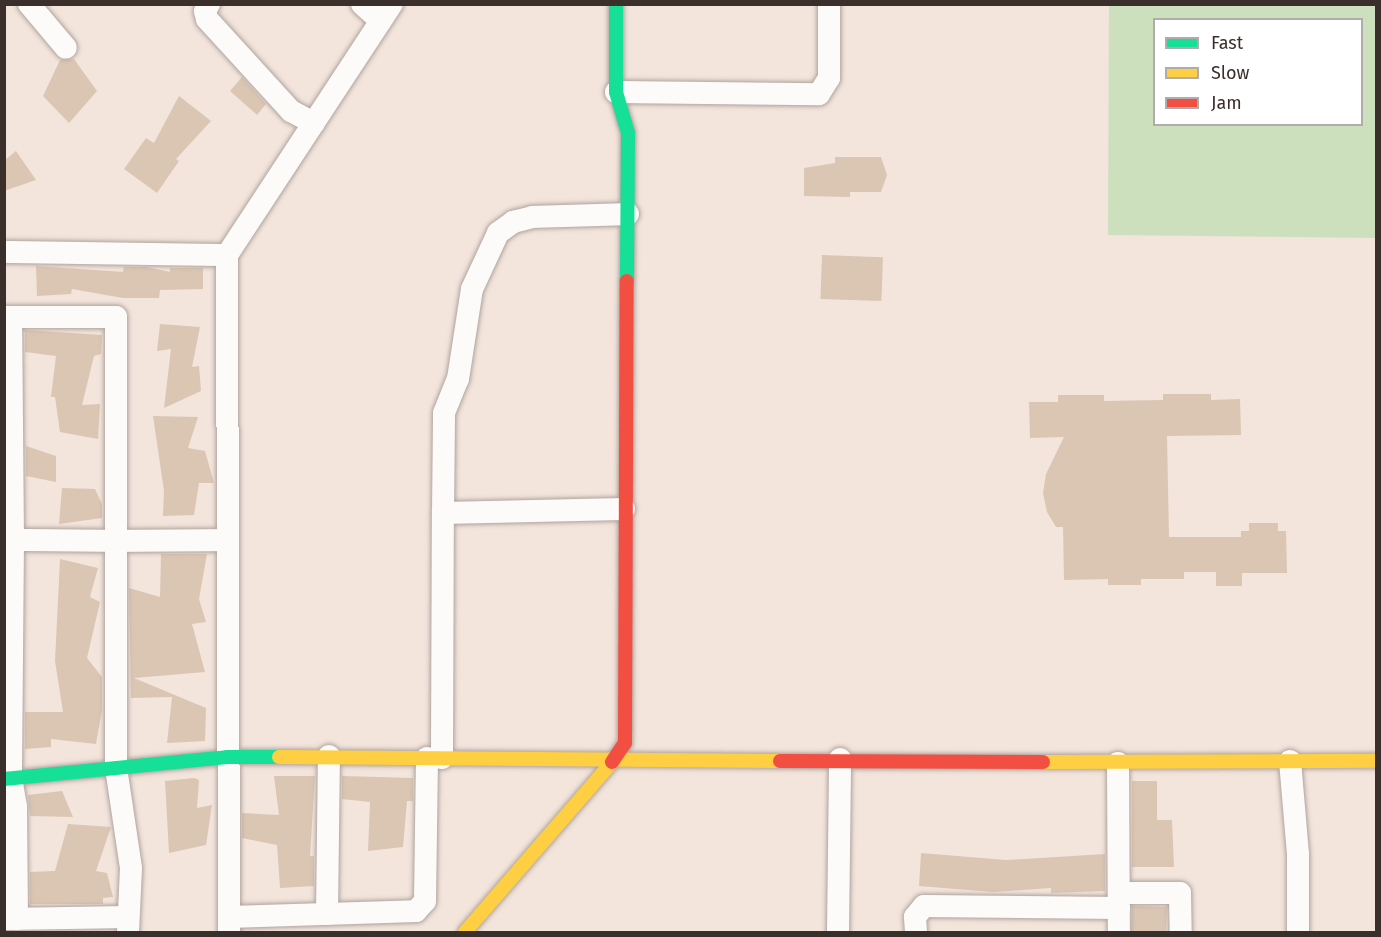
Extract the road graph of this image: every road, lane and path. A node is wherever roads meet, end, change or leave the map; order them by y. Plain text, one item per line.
1 (29, 4) edge
2 (209, 4) edge
3 (362, 4) edge
4 (616, 4) edge
5 (829, 4) edge
6 (387, 13) edge
7 (66, 48) dead end
8 (616, 92) junction
9 (314, 123) junction
10 (628, 214) junction
11 (4, 252) edge
12 (228, 255) junction
13 (8, 317) edge
14 (624, 509) junction
15 (443, 513) junction
16 (9, 540) edge
17 (228, 540) junction
18 (116, 541) junction
19 (329, 756) junction
20 (227, 757) junction
21 (435, 758) junction
22 (615, 759) junction
23 (840, 759) junction
24 (1290, 761) junction
25 (1377, 761) edge
26 (1118, 763) junction
27 (116, 768) junction
28 (8, 779) edge
29 (1119, 901) junction
30 (327, 914) junction
31 (11, 919) edge
32 (128, 925) edge
33 (229, 925) edge
34 (465, 933) edge
35 (838, 933) edge
36 (916, 933) edge
37 (1119, 933) edge
38 (1181, 933) edge
39 (1298, 933) edge

1 - 7 street
2 - 9 street
3 - 6 street
4 - 8 street
5 - 8 street
6 - 9 street
8 - 10 street
9 - 12 street
10 - 14 street
10 - 15 street
11 - 12 street
12 - 17 street
13 - 16 street
13 - 18 street
14 - 15 street
14 - 22 street
15 - 21 street
16 - 18 street
16 - 28 street
17 - 18 street
17 - 20 street
18 - 27 street
19 - 20 street
19 - 21 street
19 - 30 street
20 - 27 street
20 - 33 street
21 - 22 street
21 - 30 street
22 - 23 street
22 - 34 street
23 - 26 street
23 - 35 street
24 - 25 street
24 - 26 street
24 - 39 street
26 - 29 street
27 - 28 street
27 - 32 street
28 - 31 street
29 - 36 street
29 - 37 street
29 - 38 street
30 - 33 street
31 - 32 street

